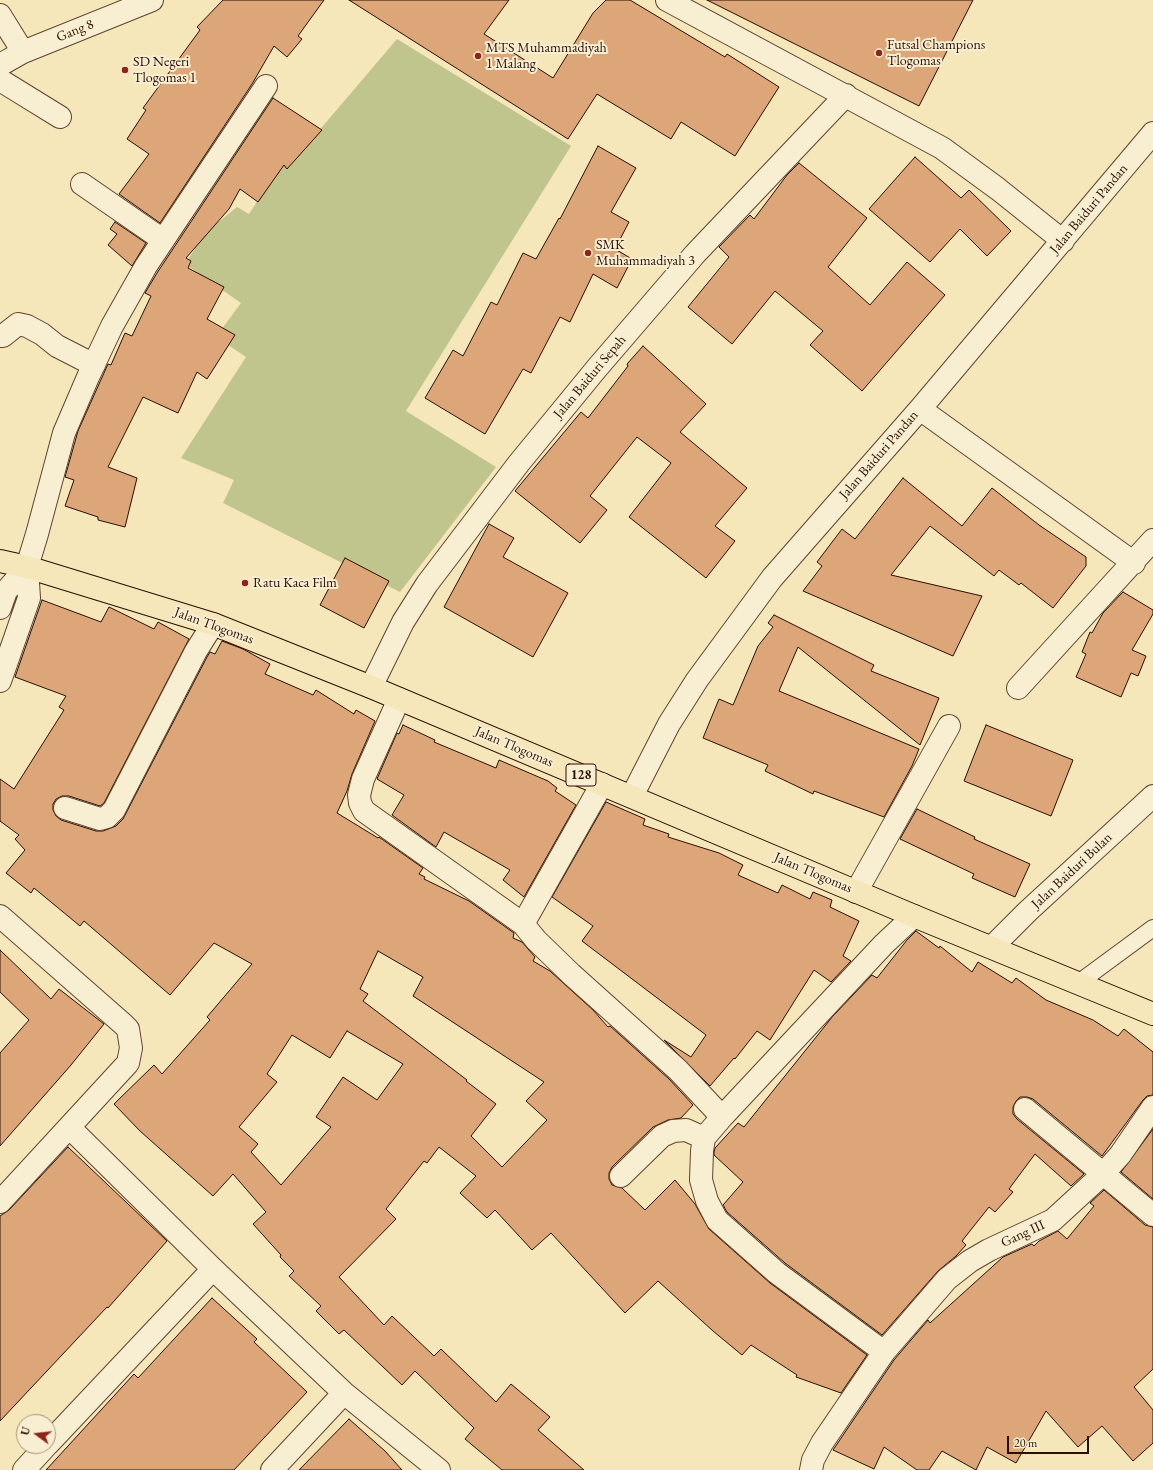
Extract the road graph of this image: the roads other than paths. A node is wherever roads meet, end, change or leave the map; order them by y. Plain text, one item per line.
1 (152, 0) edge
2 (667, 0) edge
3 (0, 15) edge
4 (23, 52) junction
5 (0, 65) edge
6 (0, 80) edge
7 (266, 86) dead end
8 (846, 95) junction
9 (60, 117) dead end
10 (1153, 133) edge
11 (82, 184) dead end
12 (163, 240) junction
13 (1063, 241) junction
14 (0, 336) edge
15 (94, 365) junction
16 (920, 409) junction
17 (1153, 540) edge
18 (0, 561) edge
19 (1134, 563) junction
20 (27, 567) junction
21 (0, 608) edge
22 (213, 624) junction
23 (0, 681) edge
24 (371, 687) junction
25 (1018, 688) dead end
26 (399, 699) junction
27 (949, 726) dead end
28 (602, 784) junction
29 (632, 796) junction
30 (1153, 796) edge
31 (65, 808) dead end
32 (856, 892) junction
33 (914, 916) junction
34 (3, 922) edge
35 (523, 924) junction
36 (1153, 928) edge
37 (992, 947) junction
38 (1078, 984) junction
39 (1153, 1014) edge
40 (1153, 1107) edge
41 (1025, 1109) dead end
42 (722, 1118) junction
43 (69, 1128) junction
44 (704, 1138) junction
45 (1103, 1174) junction
46 (621, 1176) dead end
47 (0, 1202) edge
48 (1153, 1215) edge
49 (213, 1269) junction
50 (884, 1352) junction
51 (344, 1393) junction
52 (56, 1435) edge
53 (39, 1454) edge
54 (24, 1470) edge
55 (272, 1470) edge
56 (440, 1470) edge
57 (811, 1470) edge

1 - 4 street, Gang 8
2 - 8 street
3 - 4 street
4 - 5 street, Gang 8
6 - 9 street
7 - 12 street
8 - 13 street
8 - 24 street, Jalan Baiduri Sepah
10 - 13 street, Jalan Baiduri Pandan
11 - 12 street
12 - 15 street
13 - 16 street, Jalan Baiduri Pandan
14 - 15 street
15 - 20 street
16 - 19 street
16 - 29 street, Jalan Baiduri Pandan
17 - 19 street
18 - 20 main road, Jalan Tlogomas / 128
19 - 25 street
20 - 21 street
20 - 22 main road, Jalan Tlogomas / 128
20 - 23 street
22 - 24 main road, Jalan Tlogomas / 128
22 - 31 street
24 - 26 main road, Jalan Tlogomas / 128
26 - 28 main road, Jalan Tlogomas / 128
26 - 35 street
27 - 32 street
28 - 29 main road, Jalan Tlogomas / 128
28 - 35 street
29 - 32 main road, Jalan Tlogomas / 128
30 - 37 street, Jalan Baiduri Bulan
32 - 33 main road, Jalan Tlogomas / 128
33 - 37 main road, Jalan Tlogomas / 128
33 - 42 street
34 - 43 street
35 - 42 street
36 - 38 lane
37 - 38 main road, Jalan Tlogomas / 128
38 - 39 main road, Jalan Tlogomas / 128
40 - 45 street, Gang III
41 - 45 street
42 - 44 street
43 - 47 street
43 - 49 street
44 - 46 street
44 - 50 street
45 - 48 street
45 - 50 street, Gang III
49 - 51 street
49 - 52 street
50 - 57 street, Gang III
51 - 55 street
51 - 56 street
53 - 54 street

